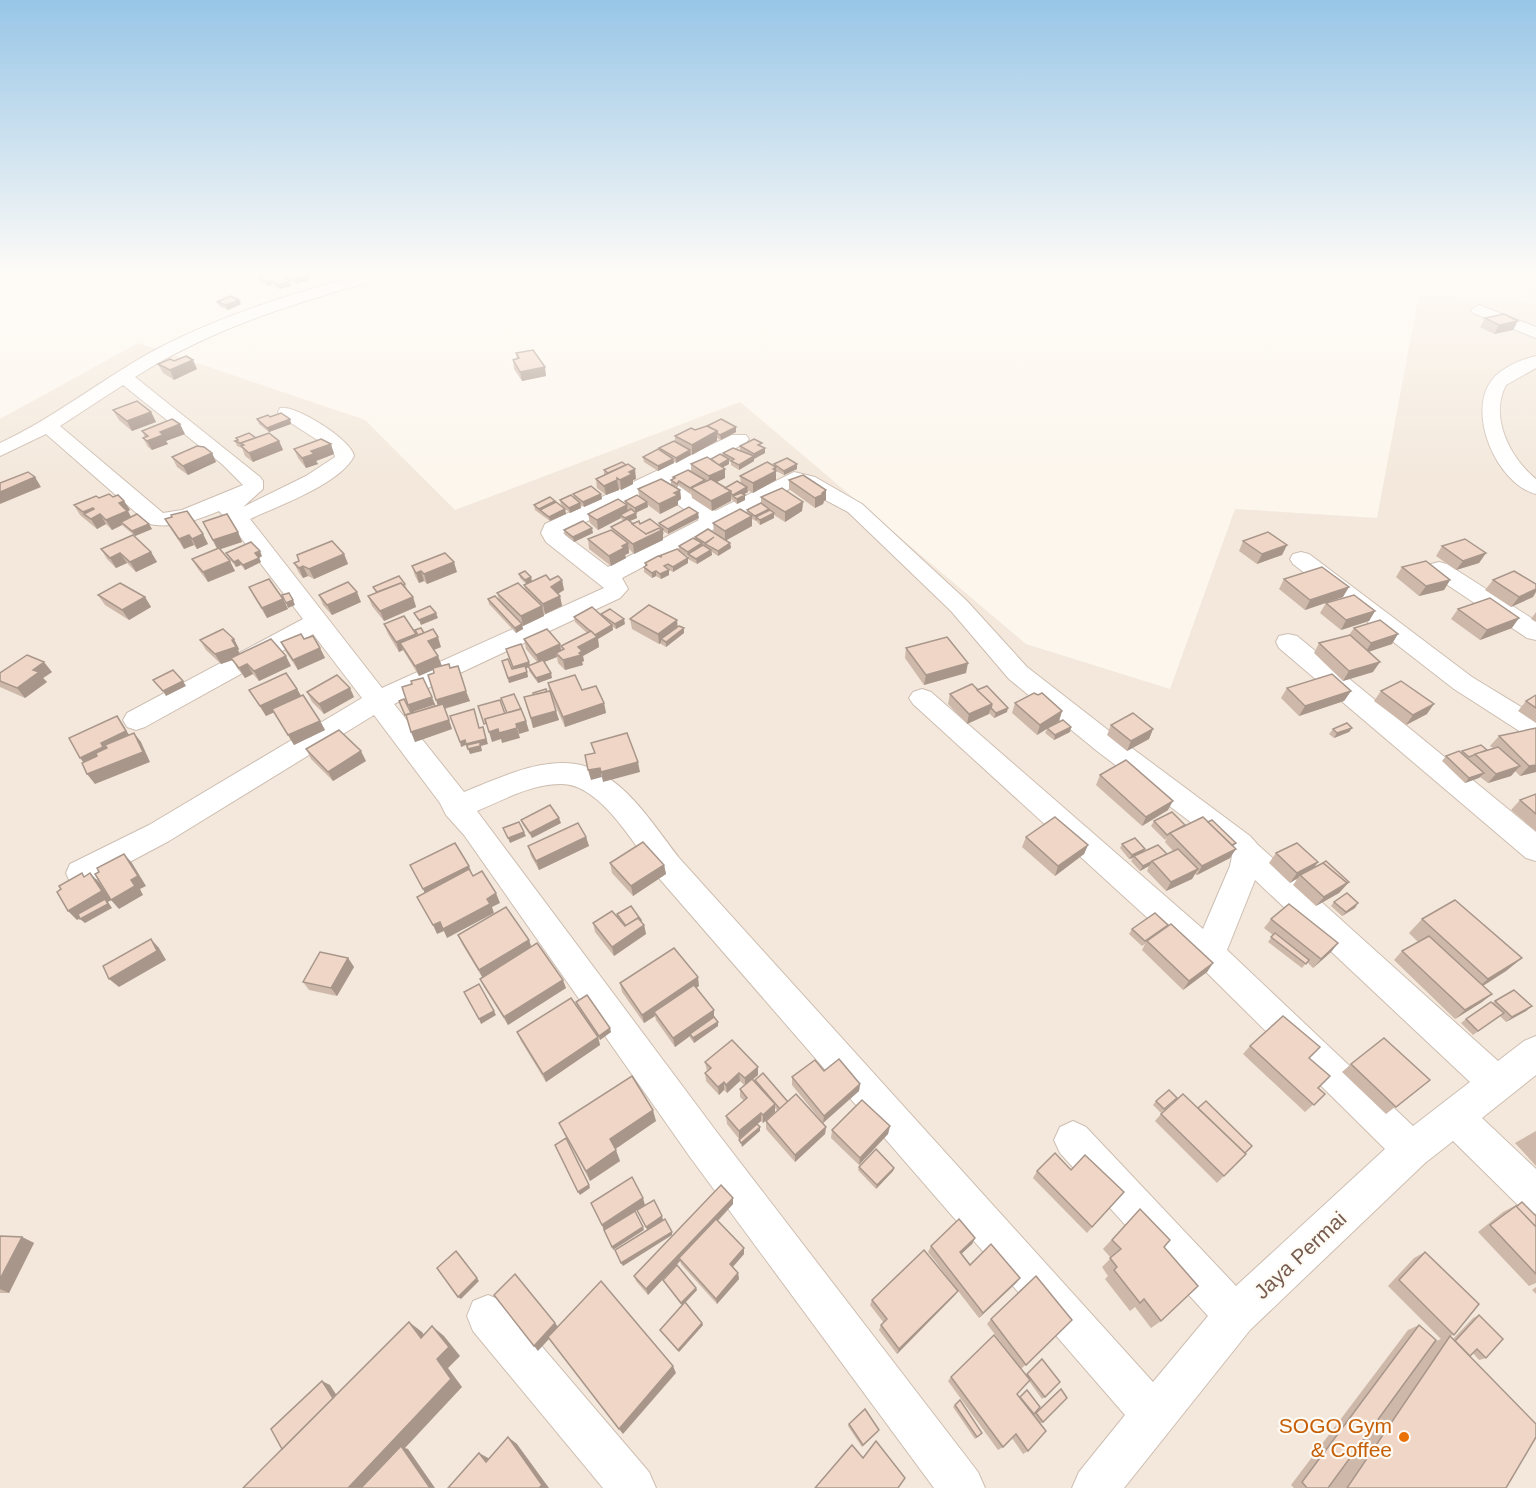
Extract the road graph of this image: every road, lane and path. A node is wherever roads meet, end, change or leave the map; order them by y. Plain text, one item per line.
1 (190, 340) edge
2 (1536, 361) edge
3 (123, 376) junction
4 (287, 412) dead end
5 (48, 426) junction
6 (739, 439) dead end
7 (0, 450) edge
8 (656, 479) junction
9 (254, 487) junction
10 (1536, 488) edge
11 (237, 517) junction
12 (713, 520) junction
13 (1301, 559) dead end
14 (1439, 569) edge
15 (607, 577) junction
16 (318, 621) junction
17 (1536, 632) edge
18 (1288, 642) dead end
19 (922, 698) dead end
20 (379, 700) junction
21 (136, 720) dead end
22 (1536, 729) edge
23 (450, 796) junction
24 (1536, 849) edge
25 (1247, 854) junction
26 (81, 873) edge
27 (1209, 954) junction
28 (1536, 1053) edge
29 (1496, 1083) junction
30 (1454, 1116) junction
31 (1073, 1140) dead end
32 (1412, 1150) junction
33 (1536, 1195) edge
34 (1235, 1315) junction
35 (488, 1316) dead end
36 (1154, 1414) junction
37 (625, 1485) edge
38 (962, 1488) edge
39 (1095, 1488) edge

1 - 3 street
2 - 10 street
3 - 5 street
3 - 9 street
4 - 11 street
5 - 7 street
5 - 9 street
6 - 8 street
8 - 12 street
8 - 15 street
9 - 11 street
11 - 16 street
12 - 15 street
12 - 25 street
13 - 22 street
14 - 17 street
15 - 20 street
16 - 20 street
16 - 21 street
18 - 24 street
19 - 27 street
20 - 23 street
20 - 26 street
23 - 36 street
23 - 38 street
25 - 27 street
25 - 29 street
27 - 32 street
28 - 29 street, Jaya Permai
29 - 30 street, Jaya Permai
30 - 32 street, Jaya Permai
30 - 33 street
31 - 34 street
32 - 34 street, Jaya Permai
34 - 36 street, Jaya Permai
35 - 37 street
36 - 39 street, Jaya Permai

